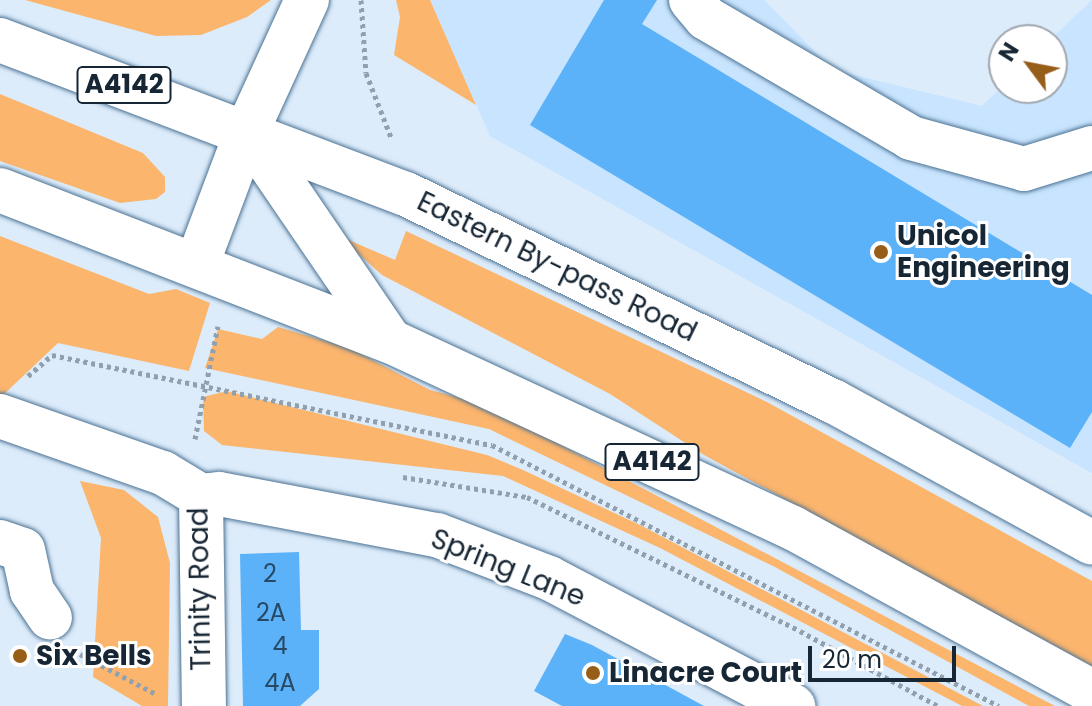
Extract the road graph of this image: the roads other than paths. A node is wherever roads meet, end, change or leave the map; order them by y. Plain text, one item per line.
1 (307, 0) edge
2 (691, 0) edge
3 (0, 40) edge
4 (247, 131) junction
5 (1092, 148) edge
6 (0, 190) edge
7 (197, 264) junction
8 (390, 341) junction
9 (10, 399) edge
10 (201, 496) junction
11 (0, 542) edge
12 (1092, 543) edge
13 (50, 618) road end
14 (1092, 692) edge
15 (185, 703) edge
16 (793, 706) edge

1 - 4 main road
2 - 5 main road
3 - 4 main road, Eastern By-pass Road / A4142
4 - 7 main road
4 - 8 main road
4 - 12 main road, Eastern By-pass Road / A4142
6 - 7 main road, A4142
7 - 8 main road, A4142
8 - 14 main road, A4142
9 - 10 main road, Trinity Road
10 - 15 main road, Trinity Road
10 - 16 main road, Spring Lane
11 - 13 main road

